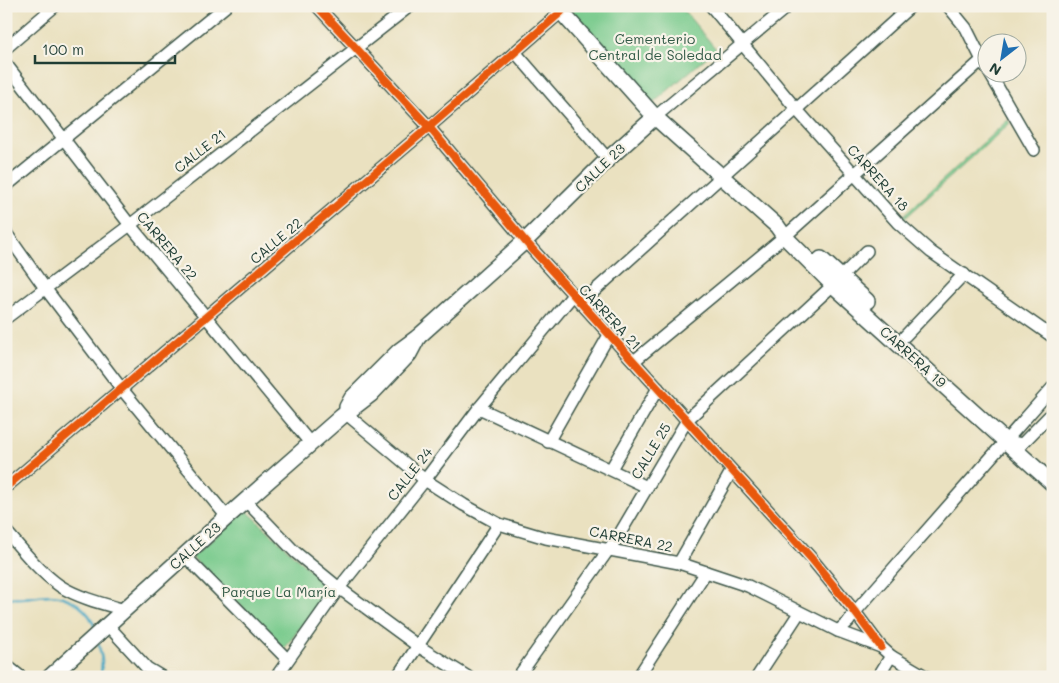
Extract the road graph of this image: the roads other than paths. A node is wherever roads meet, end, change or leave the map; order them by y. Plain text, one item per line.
1 (55, 6) edge
2 (226, 6) edge
3 (317, 6) edge
4 (410, 6) edge
5 (711, 6) edge
6 (788, 6) edge
7 (911, 6) edge
8 (948, 6) edge
9 (558, 9) edge
10 (741, 44) junction
11 (6, 48) edge
12 (976, 48) edge
13 (356, 49) junction
14 (515, 52) junction
15 (6, 64) edge
16 (976, 71) edge
17 (995, 82) edge
18 (797, 110) junction
19 (655, 117) junction
20 (429, 127) junction
21 (63, 138) junction
22 (1034, 150) dead end
23 (608, 159) junction
24 (856, 174) junction
25 (721, 177) junction
26 (6, 186) edge
27 (130, 225) junction
28 (784, 231) junction
29 (6, 233) edge
30 (525, 241) junction
31 (867, 250) dead end
32 (964, 274) junction
33 (837, 281) junction
34 (45, 288) junction
35 (577, 299) junction
36 (207, 317) junction
37 (6, 318) edge
38 (609, 336) junction
39 (906, 336) junction
40 (1053, 337) edge
41 (634, 361) junction
42 (1053, 386) edge
43 (122, 388) junction
44 (658, 388) junction
45 (479, 408) junction
46 (1053, 412) edge
47 (344, 414) junction
48 (687, 420) junction
49 (1007, 437) junction
50 (548, 442) junction
51 (311, 444) junction
52 (1022, 444) junction
53 (611, 469) junction
54 (1053, 471) edge
55 (731, 472) junction
56 (425, 480) junction
57 (1053, 484) edge
58 (6, 487) edge
59 (647, 487) junction
60 (246, 501) junction
61 (227, 517) junction
62 (499, 524) junction
63 (6, 531) edge
64 (608, 550) junction
65 (185, 556) junction
66 (679, 564) junction
67 (706, 572) junction
68 (339, 588) junction
69 (855, 612) junction
70 (800, 613) junction
71 (122, 614) junction
72 (838, 631) junction
73 (113, 632) dead end
74 (418, 646) junction
75 (881, 647) junction
76 (891, 656) junction
77 (288, 659) junction
78 (6, 665) edge
79 (21, 677) edge
80 (50, 677) edge
81 (162, 677) edge
82 (276, 677) edge
83 (397, 677) edge
84 (468, 677) edge
85 (518, 677) edge
86 (638, 677) edge
87 (757, 677) edge
88 (878, 677) edge
89 (927, 677) edge

1 - 11 street
2 - 21 street
3 - 13 street, CARRERA 21
4 - 13 street, CALLE 21
5 - 10 street, CARRERA 18
6 - 10 street, CALLE 23
7 - 18 street, CALLE 24
8 - 12 street
9 - 14 street, CALLE 22
9 - 19 street, CARRERA 19
10 - 18 street, CARRERA 18
10 - 19 street, CALLE 23
13 - 20 street, CARRERA 21
13 - 27 street, CALLE 21
14 - 20 street, CALLE 22
14 - 23 street
15 - 21 street, CARRERA 22
16 - 24 street
17 - 22 street
18 - 24 street, CARRERA 18
18 - 25 street, CALLE 24
19 - 23 street, CALLE 23
19 - 25 street, CARRERA 19
20 - 30 street, CARRERA 21
20 - 36 street, CALLE 22
21 - 26 street
21 - 27 street, CARRERA 22
23 - 30 street, CALLE 23
24 - 28 street
24 - 32 street, CARRERA 18
25 - 28 street, CARRERA 19
25 - 35 street, CALLE 24
27 - 34 street, CALLE 21
27 - 36 street, CARRERA 22
28 - 33 street, CARRERA 19
28 - 41 street
29 - 34 street
30 - 35 street, CARRERA 21
30 - 47 street, CALLE 23
31 - 33 street, CALLE 25
32 - 39 street
32 - 40 street, CARRERA 18
33 - 39 street, CARRERA 19
33 - 48 street, CALLE 25
33 - 49 street, CARRERA 19
34 - 37 street, CALLE 21
34 - 43 street
35 - 38 street, CARRERA 21
35 - 45 street, CALLE 24
36 - 43 street, CALLE 22
36 - 51 street, CARRERA 22
38 - 41 street, CARRERA 21
38 - 50 street
39 - 49 street, CARRERA 19
41 - 44 street, CARRERA 21
42 - 49 street
43 - 58 street, CALLE 22
43 - 61 street
44 - 48 street, CARRERA 21
44 - 53 street
45 - 50 street
45 - 56 street, CALLE 24
46 - 52 street
47 - 51 street, CALLE 23
47 - 56 street, CARRERA 22
48 - 55 street, CARRERA 21
48 - 59 street, CALLE 25
49 - 52 street, CARRERA 19
49 - 57 street, CARRERA 19
49 - 69 street
50 - 53 street
51 - 60 street, CALLE 23
52 - 54 street, CARRERA 19
53 - 59 street
55 - 66 street
55 - 69 street, CARRERA 21
56 - 62 street, CARRERA 22
56 - 68 street, CALLE 24
59 - 64 street, CALLE 25
60 - 61 street, CALLE 23
60 - 68 street
61 - 65 street, CALLE 23
62 - 64 street, CARRERA 22
62 - 74 street
63 - 71 street
64 - 66 street, CARRERA 22
64 - 85 street, CALLE 25
65 - 71 street, CALLE 23
65 - 77 street
66 - 67 street, CARRERA 22
67 - 70 street, CARRERA 22
67 - 86 street
68 - 74 street
68 - 77 street, CALLE 24
69 - 72 street
69 - 75 street, CARRERA 21
70 - 72 street, CARRERA 22
70 - 87 street
71 - 80 street, CALLE 23
72 - 75 street, CARRERA 22
73 - 81 street
74 - 83 street
74 - 84 street
75 - 76 street, CARRERA 22
76 - 88 street
76 - 89 street, CARRERA 22
77 - 82 street, CALLE 24
78 - 79 street

